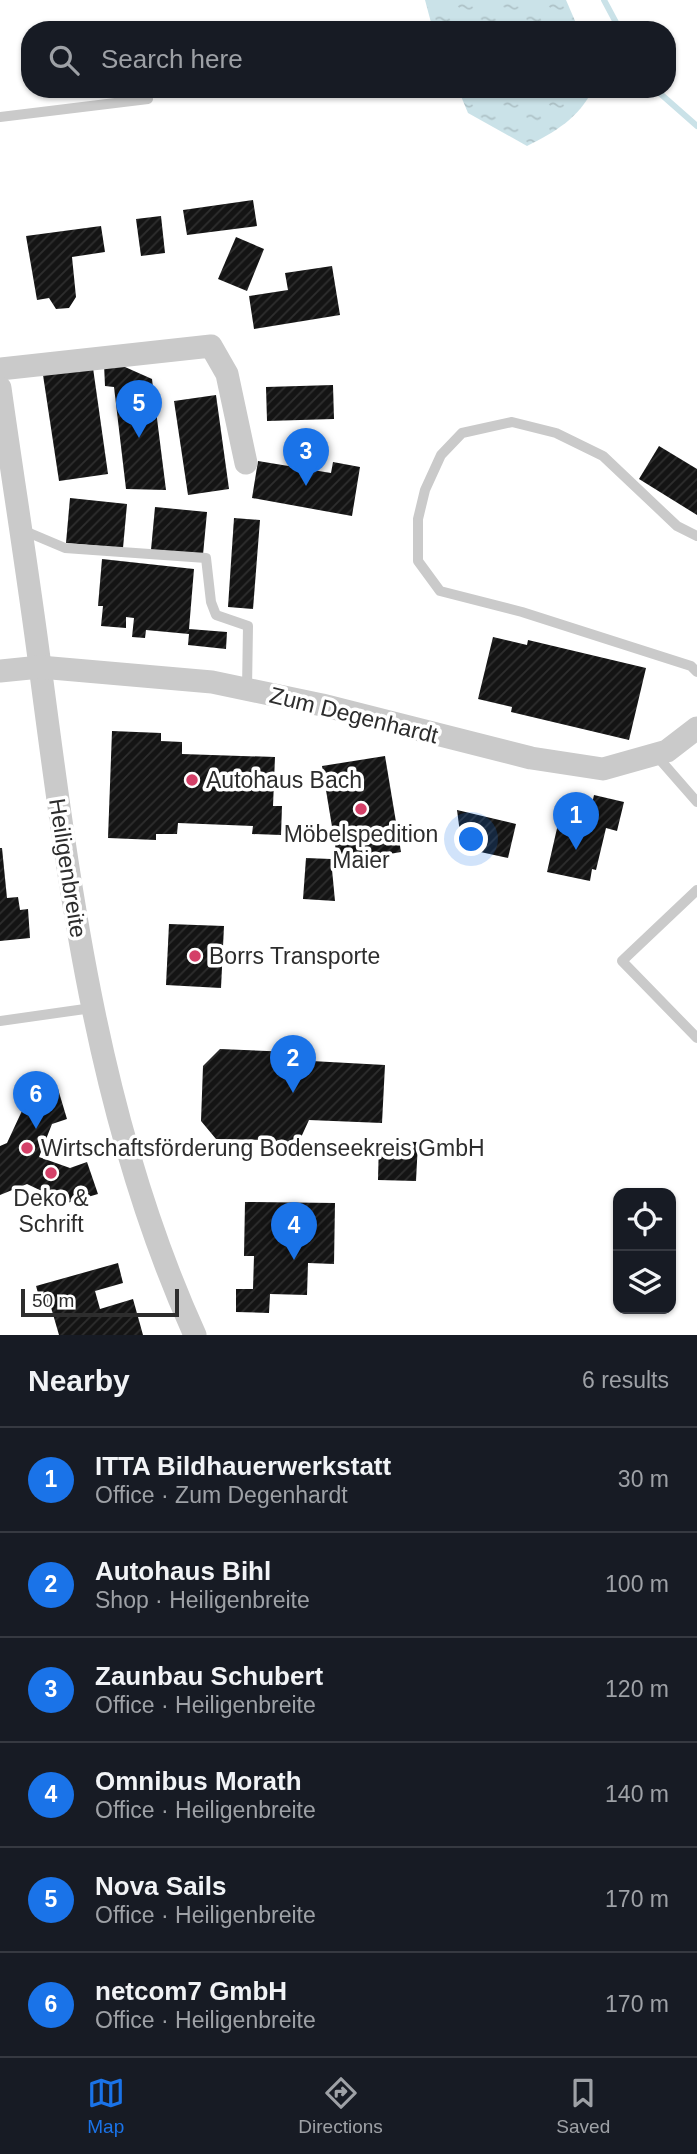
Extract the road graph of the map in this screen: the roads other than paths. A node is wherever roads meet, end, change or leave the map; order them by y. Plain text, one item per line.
1 (148, 99) dead end
2 (0, 117) edge
3 (0, 369) edge
4 (0, 388) edge
5 (246, 463) dead end
6 (20, 529) junction
7 (697, 536) edge
8 (695, 665) edge
9 (40, 667) junction
10 (0, 671) edge
11 (247, 689) junction
12 (697, 728) edge
13 (655, 754) junction
14 (697, 802) edge
15 (697, 890) edge
16 (92, 1008) junction
17 (0, 1021) edge
18 (697, 1038) edge
19 (194, 1335) edge

1 - 2 lane
3 - 5 street
4 - 6 street, Heiligenbreite
6 - 9 street, Heiligenbreite
6 - 11 lane
7 - 8 lane
9 - 10 street, Zum Degenhardt
9 - 11 street, Zum Degenhardt
9 - 16 street, Heiligenbreite
11 - 13 street, Zum Degenhardt
12 - 13 street, Zum Degenhardt
13 - 14 lane
15 - 18 lane
16 - 17 lane
16 - 19 street, Heiligenbreite

